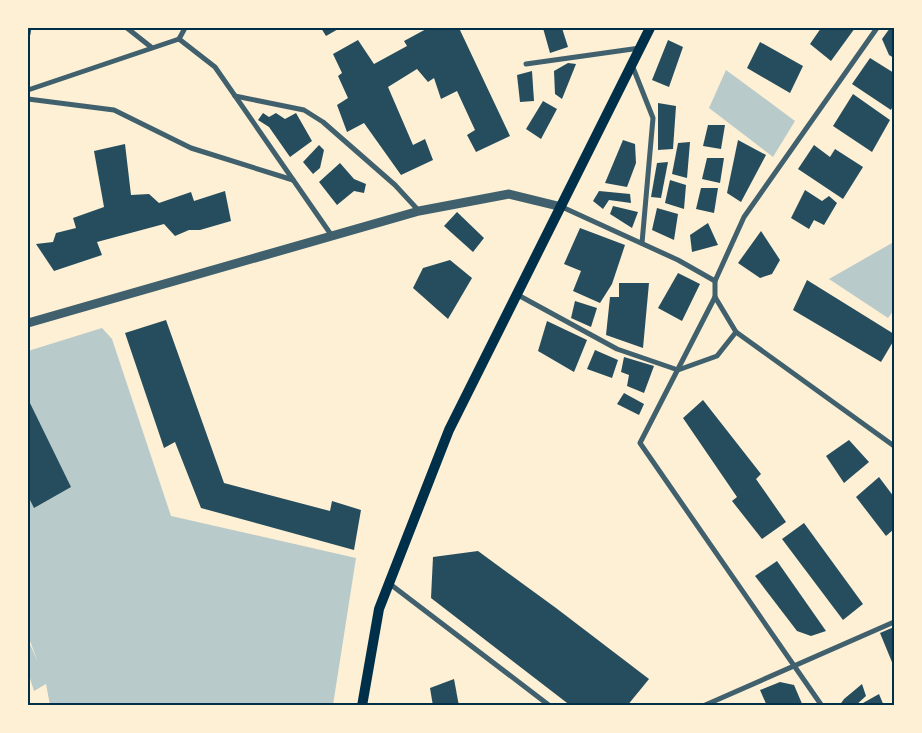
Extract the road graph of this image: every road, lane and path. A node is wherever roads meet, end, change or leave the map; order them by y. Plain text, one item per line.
1 (30, 28) edge
2 (127, 28) edge
3 (185, 28) edge
4 (650, 28) edge
5 (877, 28) edge
6 (28, 34) edge
7 (179, 39) junction
8 (150, 47) junction
9 (640, 48) junction
10 (526, 64) dead end
11 (632, 64) junction
12 (28, 90) edge
13 (235, 96) junction
14 (28, 99) edge
15 (293, 180) junction
16 (562, 207) junction
17 (418, 211) junction
18 (332, 236) junction
19 (642, 243) junction
20 (716, 281) junction
21 (518, 295) junction
22 (715, 297) junction
23 (28, 323) edge
24 (736, 332) junction
25 (678, 370) junction
26 (894, 446) edge
27 (390, 584) junction
28 (894, 622) edge
29 (796, 666) junction
30 (362, 706) edge
31 (550, 706) edge
32 (702, 706) edge
33 (822, 706) edge

1 - 6 street
2 - 8 street
3 - 7 street
4 - 9 main road
5 - 20 street
7 - 8 street
7 - 13 street
8 - 12 street
9 - 10 street
9 - 11 main road
11 - 16 main road
11 - 19 street
13 - 15 street
13 - 17 street
14 - 15 street
15 - 18 street
16 - 17 street
16 - 19 street
16 - 21 main road
17 - 18 street
18 - 23 street
19 - 20 street
20 - 22 street
21 - 25 street
21 - 27 main road
22 - 24 street
22 - 25 street
24 - 25 street
24 - 26 street
25 - 29 street
27 - 30 main road
27 - 31 street
28 - 29 street
29 - 32 street
29 - 33 street

